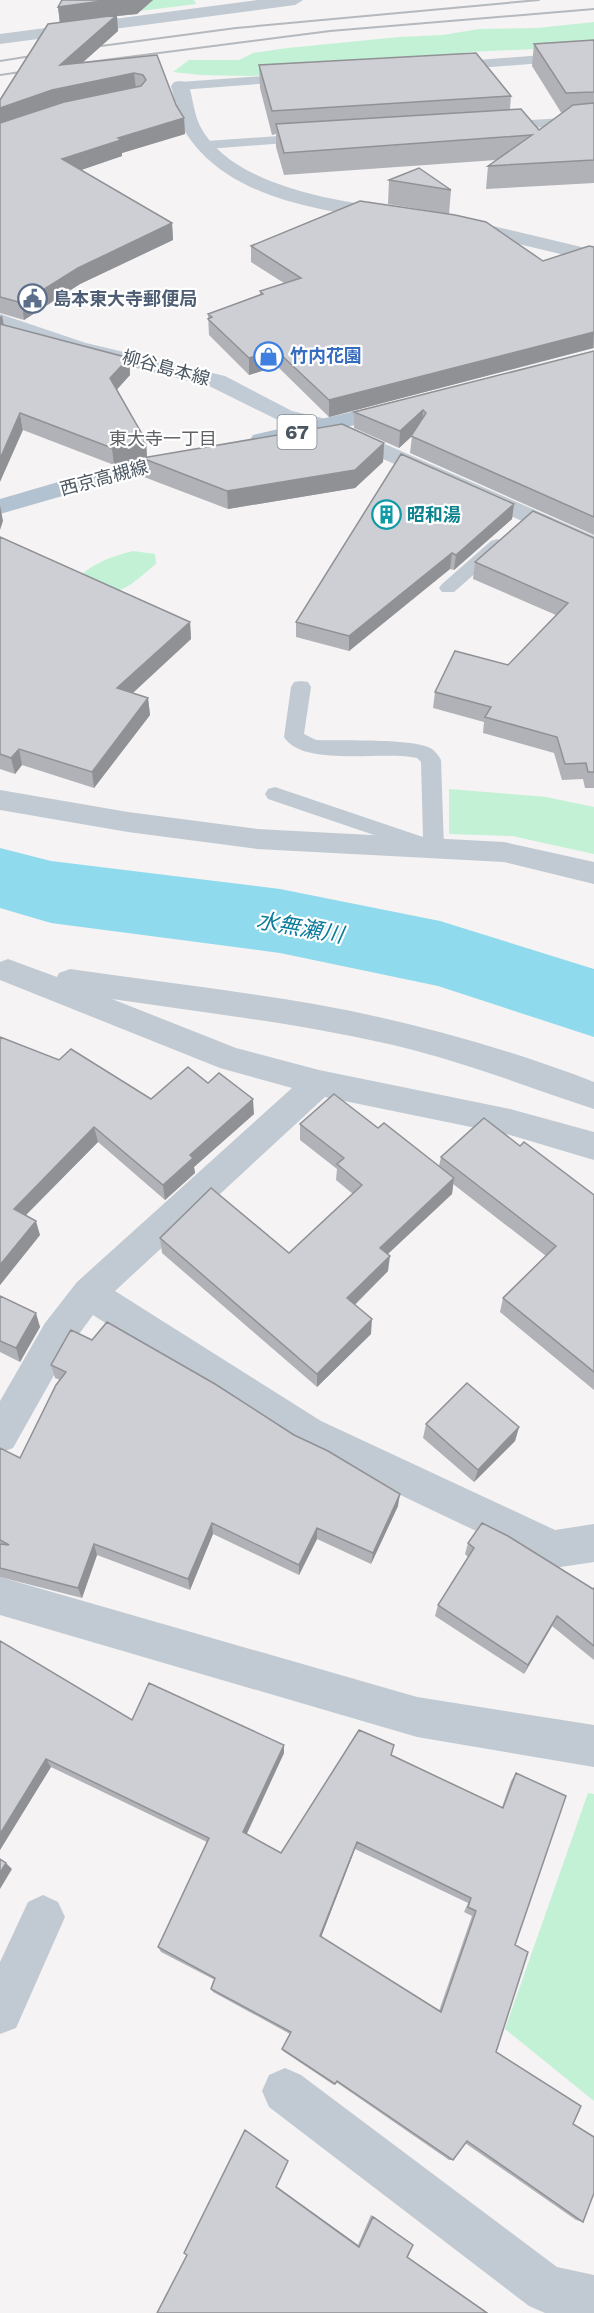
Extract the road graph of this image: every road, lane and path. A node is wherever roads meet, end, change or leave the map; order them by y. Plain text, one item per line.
1 (295, 0) edge
2 (0, 39) edge
3 (594, 55) edge
4 (440, 67) edge
5 (310, 76) edge
6 (180, 86) joint
7 (594, 120) edge
8 (488, 127) edge
9 (324, 137) edge
10 (207, 145) junction
11 (400, 215) edge
12 (444, 221) edge
13 (594, 256) edge
14 (2, 323) edge
15 (420, 402) edge
16 (327, 426) junction
17 (239, 445) edge
18 (206, 453) edge
19 (0, 507) edge
20 (531, 515) junction
21 (594, 545) edge
22 (448, 588) dead end
23 (301, 687) dead end
24 (275, 794) dead end
25 (0, 800) edge
26 (434, 848) junction
27 (594, 873) edge
28 (4, 969) edge
29 (319, 1083) junction
30 (594, 1096) edge
31 (594, 1146) edge
32 (89, 1293) junction
33 (0, 1436) edge
34 (594, 1544) edge
35 (0, 1596) edge
36 (594, 1746) edge
37 (43, 1917) dead end
38 (0, 2012) edge
39 (285, 2091) dead end
40 (594, 2301) edge

1 - 2 street
3 - 4 lane
5 - 6 lane
6 - 10 street
7 - 8 lane
9 - 10 lane
10 - 11 street
12 - 13 street
14 - 16 main road, 柳谷島本線
15 - 16 main road, 67
16 - 17 main road, 67
16 - 20 street
18 - 19 main road, 西京高槻線
20 - 21 street
20 - 22 lane
23 - 26 lane
24 - 26 lane
25 - 26 street
26 - 27 street
28 - 29 street
28 - 30 street
29 - 31 street
29 - 32 street
32 - 33 street
32 - 34 street
35 - 36 street
37 - 38 street
39 - 40 street

